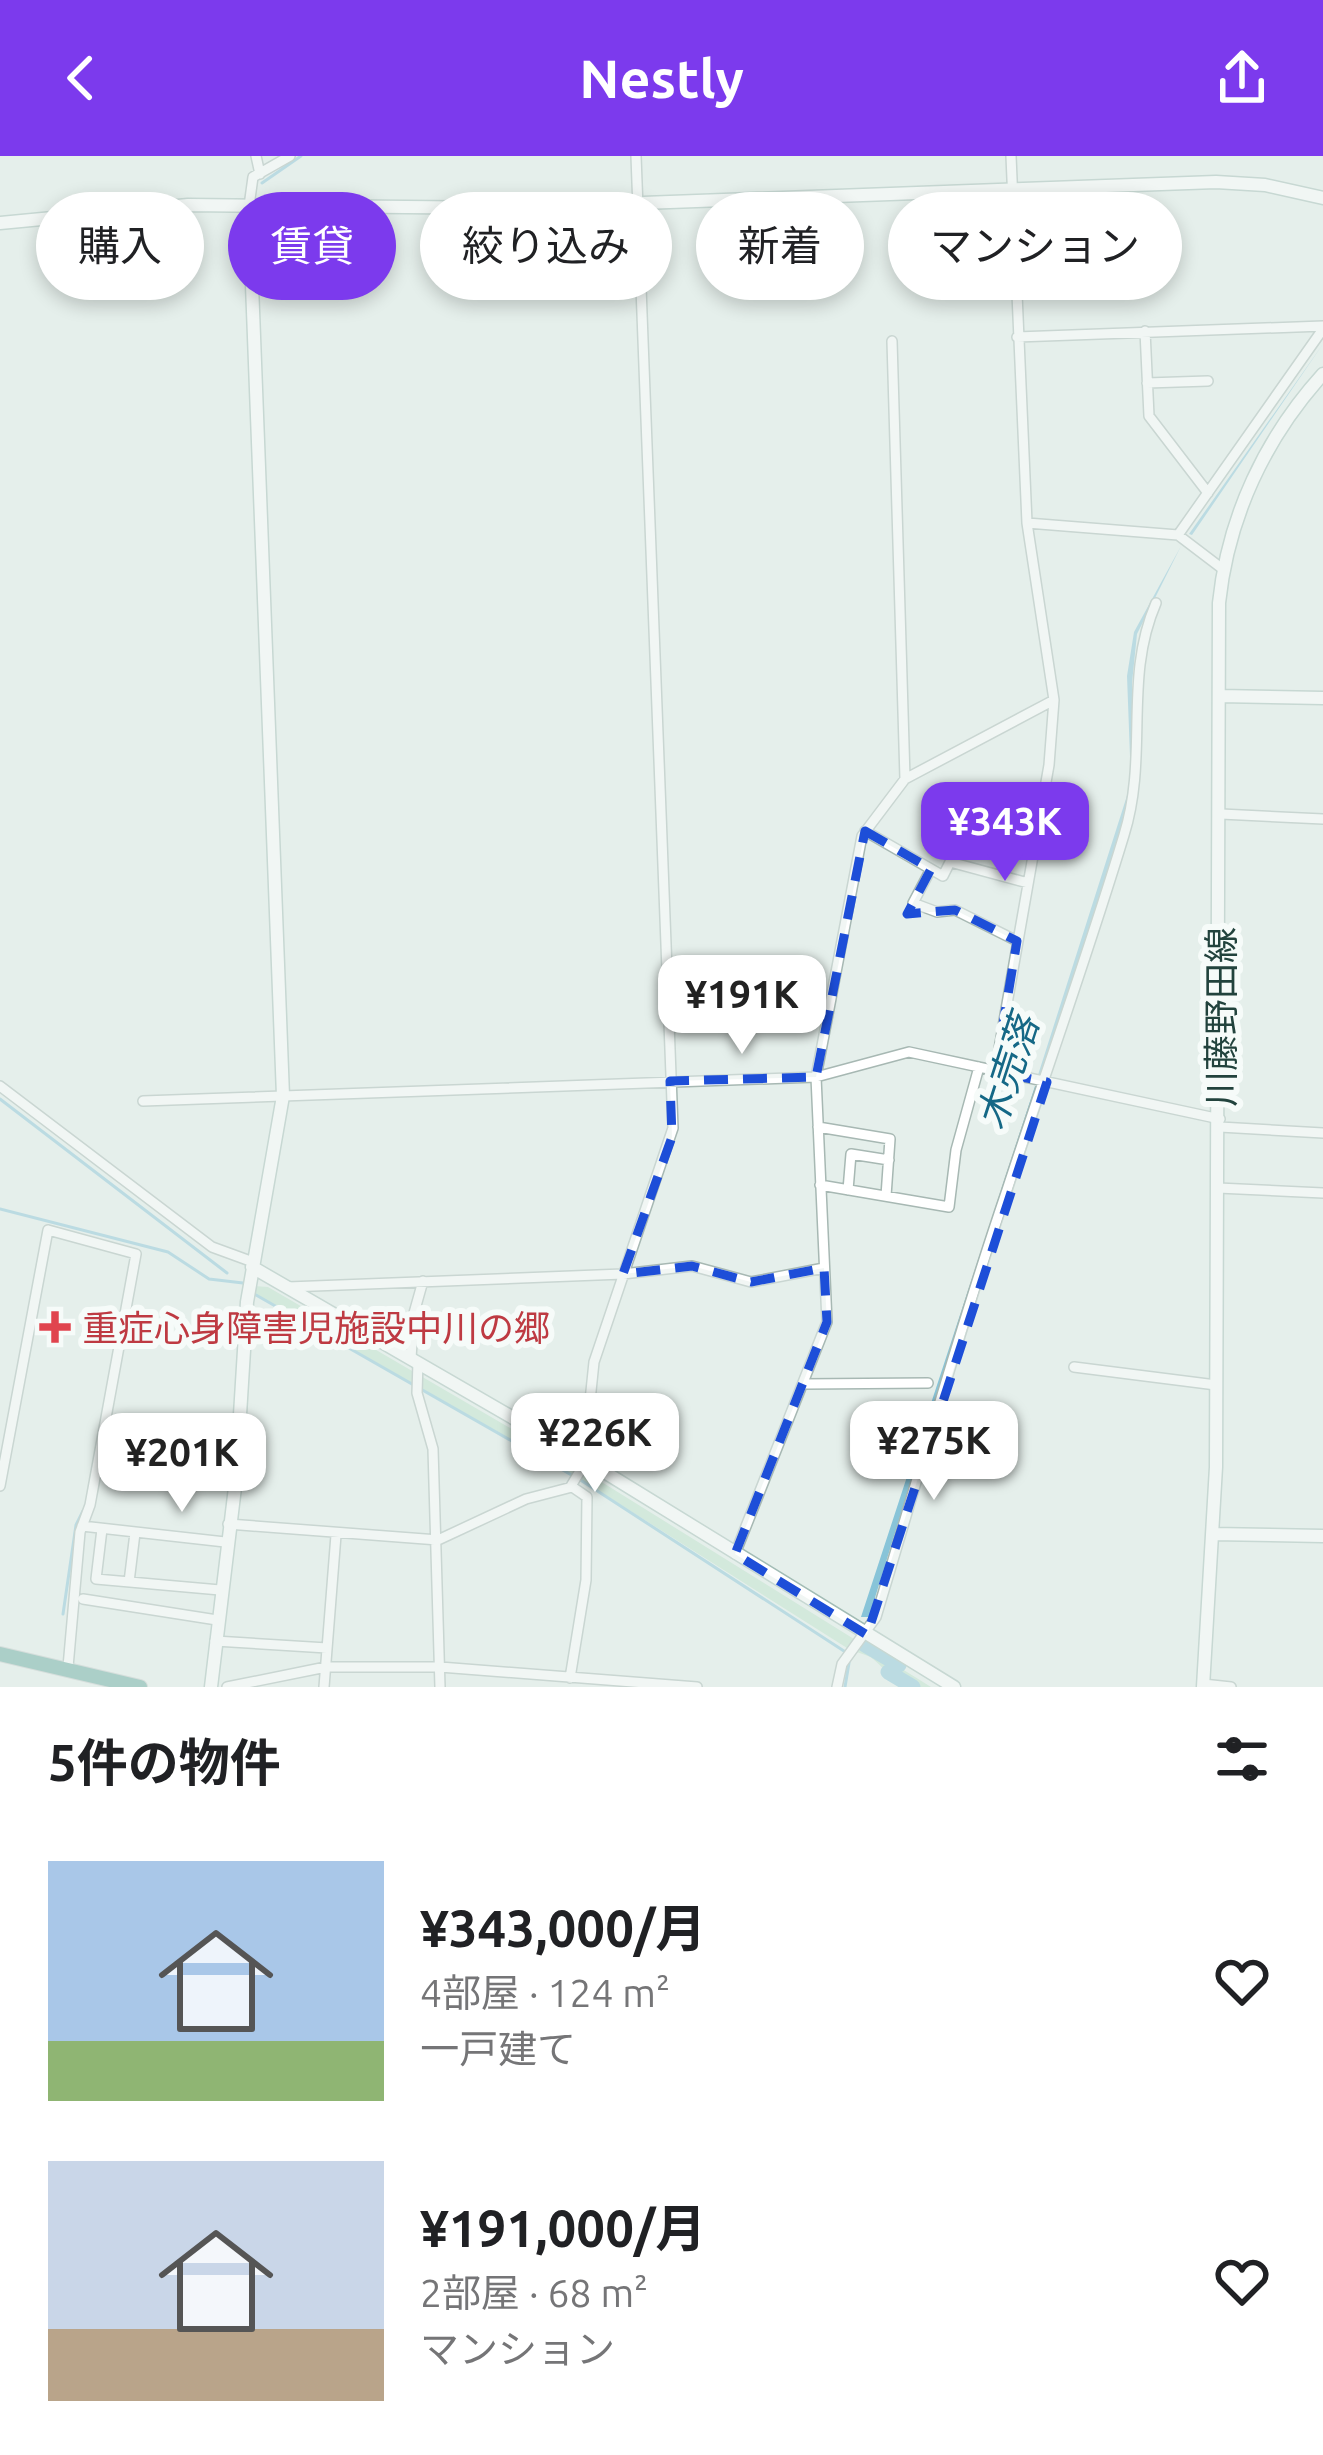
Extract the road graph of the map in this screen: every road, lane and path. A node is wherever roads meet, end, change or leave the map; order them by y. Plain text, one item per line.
1 (256, 156) edge
2 (290, 156) edge
3 (636, 156) edge
4 (1011, 156) edge
5 (260, 174) junction
6 (1013, 190) junction
7 (249, 192) edge
8 (638, 192) edge
9 (1323, 198) edge
10 (672, 201) edge
11 (228, 206) edge
12 (0, 223) edge
13 (253, 300) edge
14 (642, 300) edge
15 (1323, 327) edge
16 (1145, 331) junction
17 (1017, 338) junction
18 (892, 341) dead end
19 (1323, 374) edge
20 (1208, 380) dead end
21 (1148, 383) junction
22 (1208, 494) junction
23 (1027, 523) junction
24 (1178, 536) junction
25 (1224, 570) junction
26 (1156, 603) dead end
27 (1220, 696) junction
28 (1323, 698) edge
29 (1054, 700) junction
30 (905, 779) junction
31 (1221, 814) junction
32 (1323, 819) edge
33 (865, 831) junction
34 (931, 869) junction
35 (1028, 883) junction
36 (1017, 941) junction
37 (979, 1067) junction
38 (995, 1072) junction
39 (817, 1077) junction
40 (670, 1081) junction
41 (1047, 1082) junction
42 (0, 1086) edge
43 (283, 1096) junction
44 (143, 1101) dead end
45 (1220, 1123) junction
46 (818, 1127) junction
47 (1323, 1132) edge
48 (889, 1160) junction
49 (820, 1185) junction
50 (1218, 1188) junction
51 (848, 1190) junction
52 (1323, 1193) edge
53 (886, 1196) junction
54 (252, 1268) junction
55 (824, 1268) junction
56 (623, 1274) junction
57 (423, 1281) junction
58 (288, 1287) junction
59 (1074, 1367) dead end
60 (416, 1368) junction
61 (928, 1383) dead end
62 (804, 1384) junction
63 (1216, 1385) junction
64 (582, 1466) junction
65 (0, 1486) edge
66 (572, 1486) junction
67 (228, 1524) junction
68 (82, 1526) junction
69 (102, 1529) junction
70 (135, 1533) junction
71 (1213, 1534) junction
72 (336, 1535) junction
73 (1323, 1537) edge
74 (438, 1540) junction
75 (225, 1542) junction
76 (735, 1554) junction
77 (135, 1583) junction
78 (220, 1590) junction
79 (83, 1599) dead end
80 (139, 1604) junction
81 (217, 1620) junction
82 (215, 1641) junction
83 (858, 1646) junction
84 (327, 1648) junction
85 (0, 1654) edge
86 (68, 1667) junction
87 (326, 1667) junction
88 (440, 1667) junction
89 (290, 1673) junction
90 (570, 1678) junction
91 (260, 1684) edge
92 (1203, 1685) edge
93 (660, 1686) edge
94 (140, 1687) edge
95 (211, 1687) edge
96 (227, 1687) edge
97 (289, 1687) edge
98 (324, 1687) edge
99 (440, 1687) edge
100 (697, 1687) edge
101 (837, 1687) edge
102 (954, 1687) edge
103 (1231, 1687) edge

1 - 5 street
2 - 5 street
3 - 8 street
4 - 6 street
5 - 7 street
6 - 9 main road
6 - 10 main road
6 - 17 street
11 - 12 main road
13 - 43 main road
14 - 40 street
15 - 16 street
15 - 22 street
16 - 17 street
16 - 21 street
17 - 23 street
18 - 30 street
19 - 25 main road, 川藤野田線
20 - 21 street
21 - 22 street
22 - 24 street
23 - 24 street
23 - 29 street
24 - 25 street
25 - 27 main road, 川藤野田線
26 - 41 street
27 - 28 main road
27 - 31 main road, 川藤野田線
29 - 30 street
29 - 35 street
30 - 33 street
31 - 32 street
31 - 45 main road, 川藤野田線
33 - 34 street
33 - 39 street
34 - 35 street
34 - 36 street
35 - 36 street
36 - 38 street
37 - 38 street
37 - 39 street
37 - 53 street
38 - 41 street
39 - 40 street
39 - 46 street
40 - 43 street
40 - 56 street
41 - 45 street
41 - 83 street
42 - 54 street
43 - 44 street
43 - 54 main road
45 - 47 street
45 - 50 main road, 川藤野田線
46 - 48 street
46 - 49 street
48 - 51 street
48 - 53 street
49 - 51 street
49 - 55 street
50 - 52 street
50 - 63 main road, 川藤野田線
51 - 53 street
54 - 58 main road
54 - 67 main road
55 - 56 street
55 - 62 street
56 - 57 street
56 - 64 street
57 - 58 street
57 - 60 street
58 - 60 main road
59 - 63 street
60 - 64 main road
60 - 74 street
61 - 62 street
62 - 76 street
63 - 71 main road, 川藤野田線
64 - 66 street
64 - 76 main road
65 - 68 street
66 - 74 street
66 - 90 street
67 - 72 street
67 - 75 main road
68 - 69 street
68 - 86 street
69 - 70 street
69 - 77 street
70 - 75 street
70 - 77 street
71 - 73 main road
71 - 92 main road, 川藤野田線
72 - 74 street
72 - 84 street
74 - 88 street
75 - 78 main road
76 - 83 main road
77 - 78 street
77 - 80 street
78 - 81 main road
79 - 80 street
80 - 81 street
81 - 82 main road
82 - 84 street
82 - 95 main road
83 - 101 street
83 - 102 main road
84 - 87 street
85 - 86 main road
86 - 94 main road
87 - 88 street
87 - 89 street
87 - 98 street
88 - 90 street
88 - 99 street
89 - 91 street
89 - 97 street
90 - 93 street
91 - 96 street
92 - 103 street
93 - 100 street

